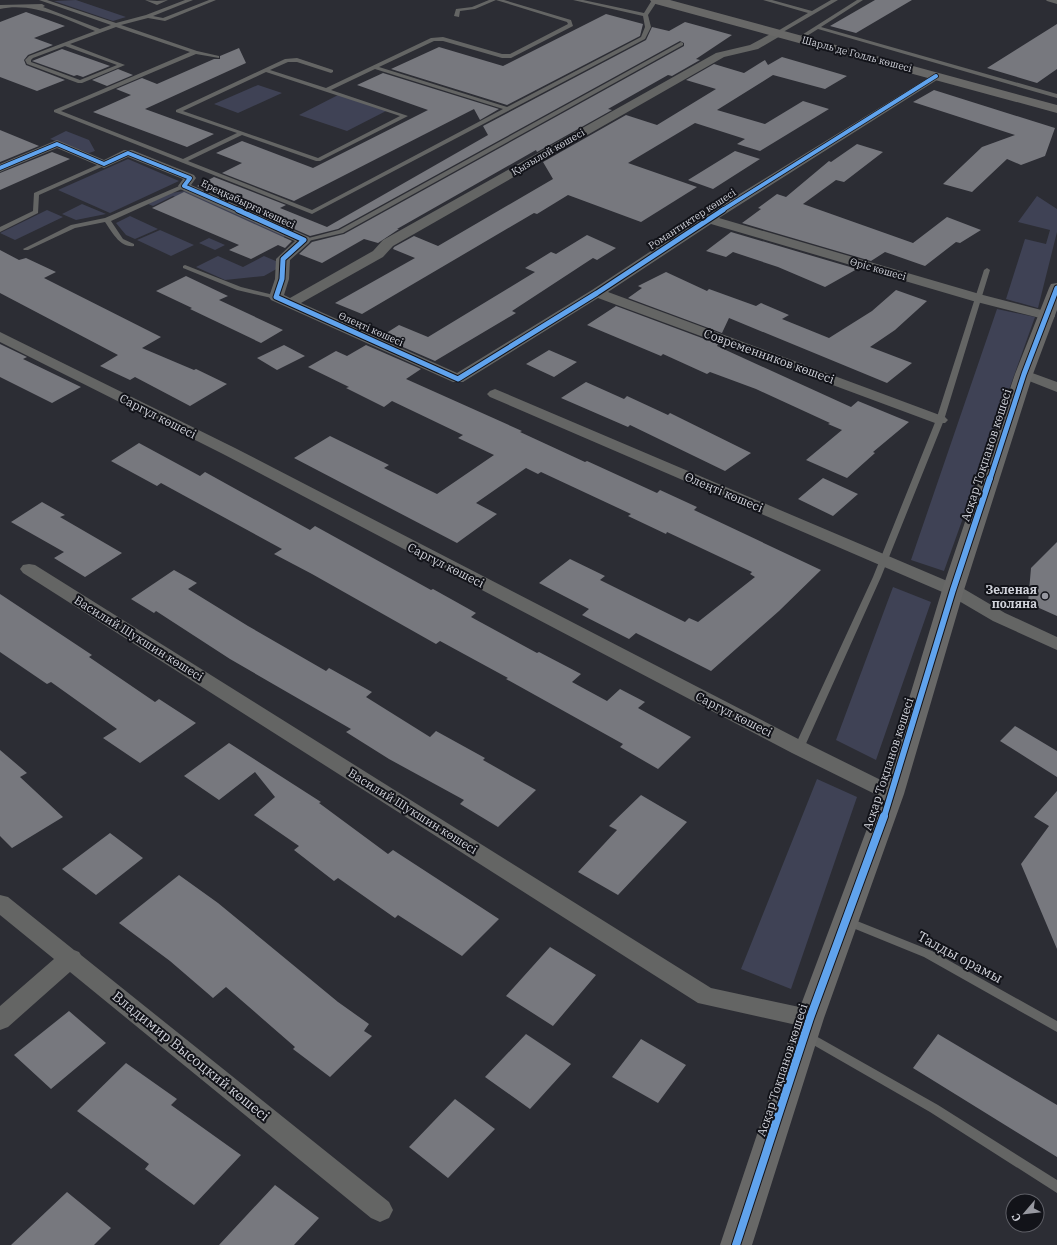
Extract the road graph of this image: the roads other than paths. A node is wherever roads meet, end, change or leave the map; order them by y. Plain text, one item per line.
1 (42, 0) edge
2 (148, 0) edge
3 (165, 0) edge
4 (190, 0) edge
5 (213, 0) edge
6 (493, 0) edge
7 (499, 0) edge
8 (576, 0) edge
9 (655, 0) edge
10 (766, 0) edge
11 (834, 0) edge
12 (860, 0) edge
13 (1049, 0) edge
14 (1057, 2) edge
15 (50, 3) junction
16 (0, 7) edge
17 (37, 7) junction
18 (812, 13) junction
19 (645, 15) junction
20 (148, 16) junction
21 (457, 16) dead end
22 (114, 25) junction
23 (817, 27) junction
24 (100, 31) junction
25 (778, 33) junction
26 (800, 38) junction
27 (65, 44) junction
28 (681, 44) dead end
29 (195, 52) junction
30 (217, 57) dead end
31 (374, 67) junction
32 (265, 70) junction
33 (331, 71) dead end
34 (936, 76) junction
35 (326, 90) junction
36 (1057, 96) edge
37 (508, 109) junction
38 (1057, 109) edge
39 (242, 133) junction
40 (183, 161) junction
41 (104, 164) junction
42 (0, 168) edge
43 (184, 186) junction
44 (709, 219) junction
45 (107, 220) junction
46 (0, 230) edge
47 (304, 240) junction
48 (132, 245) dead end
49 (26, 249) dead end
50 (185, 267) dead end
51 (987, 270) dead end
52 (1057, 288) edge
53 (597, 293) junction
54 (276, 297) junction
55 (978, 298) junction
56 (290, 304) junction
57 (1048, 316) junction
58 (0, 336) edge
59 (1024, 374) junction
60 (458, 379) joint
61 (1057, 387) edge
62 (495, 394) dead end
63 (940, 420) junction
64 (883, 560) junction
65 (29, 569) dead end
66 (953, 590) junction
67 (1057, 644) edge
68 (799, 748) junction
69 (892, 794) junction
70 (0, 903) edge
71 (846, 920) junction
72 (71, 958) junction
73 (0, 1020) edge
74 (808, 1026) junction
75 (1057, 1027) edge
76 (1057, 1188) edge
77 (380, 1210) dead end
78 (736, 1245) edge

1 - 15 lane
2 - 3 lane
4 - 20 lane
5 - 20 lane
6 - 21 lane
7 - 31 lane
8 - 19 lane
9 - 19 lane
9 - 25 street, Шарль де Голль көшесі
10 - 18 lane
11 - 18 lane
12 - 23 lane
13 - 14 lane
15 - 17 lane
15 - 22 lane
16 - 17 lane
17 - 24 lane
18 - 25 lane
19 - 37 lane
20 - 22 lane
22 - 24 lane
22 - 29 lane
23 - 26 lane
23 - 36 lane
24 - 27 lane
25 - 26 street, Шарль де Голль көшесі
25 - 56 street, Қызылой көшесі
26 - 34 street, Шарль де Голль көшесі
27 - 27 lane
28 - 47 lane
29 - 30 lane
29 - 40 lane
31 - 35 lane
31 - 37 lane
32 - 33 lane
32 - 35 lane
32 - 39 lane
34 - 38 street, Шарль де Голль көшесі
34 - 44 street, Романтиктер көшесі
35 - 39 lane
37 - 40 lane
39 - 40 lane
41 - 42 street
41 - 43 street, Ереңқабырға көшесі
41 - 46 lane
43 - 45 lane
43 - 47 street, Ереңқабырға көшесі
44 - 53 street, Романтиктер көшесі
44 - 55 street, Өріс көшесі
45 - 48 lane
45 - 49 lane
47 - 54 street
50 - 54 lane
51 - 55 lane
52 - 57 street, Асқар Тоқпанов көшесі
53 - 60 street, Романтиктер көшесі
53 - 63 street, Современников көшесі
54 - 56 street, Өлеңті көшесі
55 - 57 street, Өріс көшесі
55 - 63 lane
56 - 60 street, Өлеңті көшесі
57 - 59 street, Асқар Тоқпанов көшесі
58 - 68 street, Саргүл көшесі
59 - 61 street
59 - 66 street, Асқар Тоқпанов көшесі
62 - 64 street, Өлеңті көшесі
63 - 64 lane
64 - 66 street, Өлеңті көшесі
64 - 68 lane
65 - 74 street, Василий Шукшин көшесі
66 - 67 street, Өлеңті көшесі
66 - 69 street, Асқар Тоқпанов көшесі
68 - 69 street, Саргүл көшесі
69 - 71 street, Асқар Тоқпанов көшесі
70 - 72 street, Владимир Высоцкий көшесі
71 - 74 street, Асқар Тоқпанов көшесі
71 - 75 lane, Талды орамы
72 - 73 street
72 - 77 street, Владимир Высоцкий көшесі
74 - 76 lane
74 - 78 street, Асқар Тоқпанов көшесі

